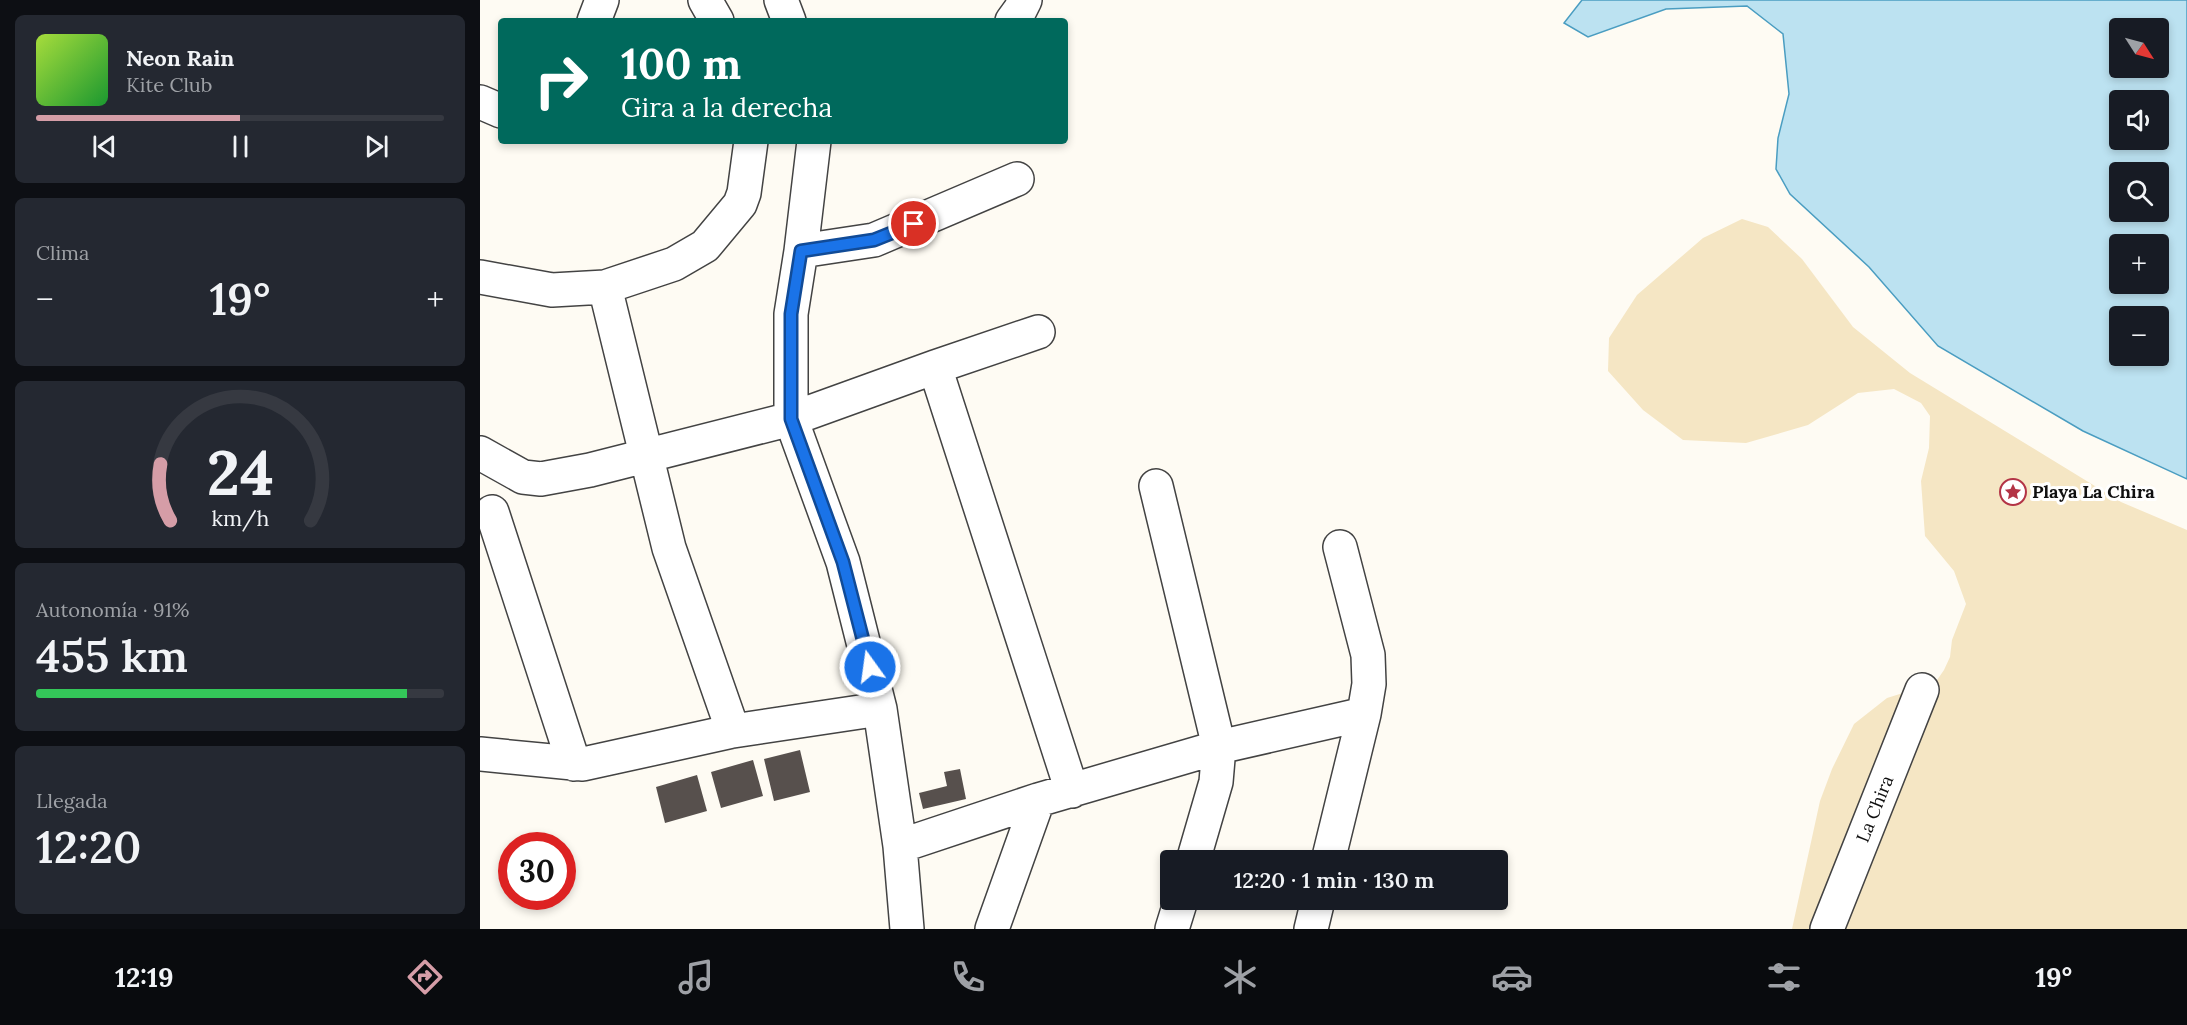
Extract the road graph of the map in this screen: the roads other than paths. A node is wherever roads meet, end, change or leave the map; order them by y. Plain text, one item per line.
1 (602, 0) edge
2 (705, 0) edge
3 (781, 0) edge
4 (1025, 0) edge
5 (595, 18) edge
6 (715, 18) edge
7 (788, 18) edge
8 (1014, 18) edge
9 (480, 102) edge
10 (498, 110) edge
11 (734, 144) edge
12 (751, 144) edge
13 (814, 144) edge
14 (1017, 179) dead end
15 (729, 218) junction
16 (801, 251) junction
17 (480, 277) edge
18 (605, 286) junction
19 (1038, 332) dead end
20 (935, 367) junction
21 (791, 419) junction
22 (480, 453) edge
23 (645, 455) junction
24 (1156, 486) dead end
25 (492, 512) dead end
26 (1340, 547) dead end
27 (1923, 690) dead end
28 (880, 709) junction
29 (1364, 714) junction
30 (733, 731) junction
31 (1219, 747) junction
32 (480, 754) edge
33 (574, 764) junction
34 (1072, 791) junction
35 (1038, 800) junction
36 (900, 846) junction
37 (1196, 850) edge
38 (1331, 850) edge
39 (1178, 910) edge
40 (1316, 910) edge
41 (907, 929) edge
42 (992, 929) edge
43 (1172, 929) edge
44 (1311, 929) edge
45 (1827, 929) edge

1 - 5 street
2 - 6 street
3 - 7 street
4 - 8 street
9 - 10 street
11 - 15 street
12 - 15 street
13 - 16 street
14 - 16 street
15 - 18 street
16 - 21 street
17 - 18 street
18 - 23 street
19 - 20 street
20 - 21 street
20 - 34 street
21 - 23 street
21 - 28 street
22 - 23 street
23 - 30 street
24 - 31 street
25 - 33 street
26 - 29 street
27 - 45 street, La Chira
28 - 30 street
28 - 36 street
29 - 31 street
29 - 38 street
30 - 33 street
31 - 34 street
31 - 37 street
32 - 33 street
34 - 35 street
35 - 36 street
35 - 42 street
36 - 41 street
39 - 43 street
40 - 44 street

